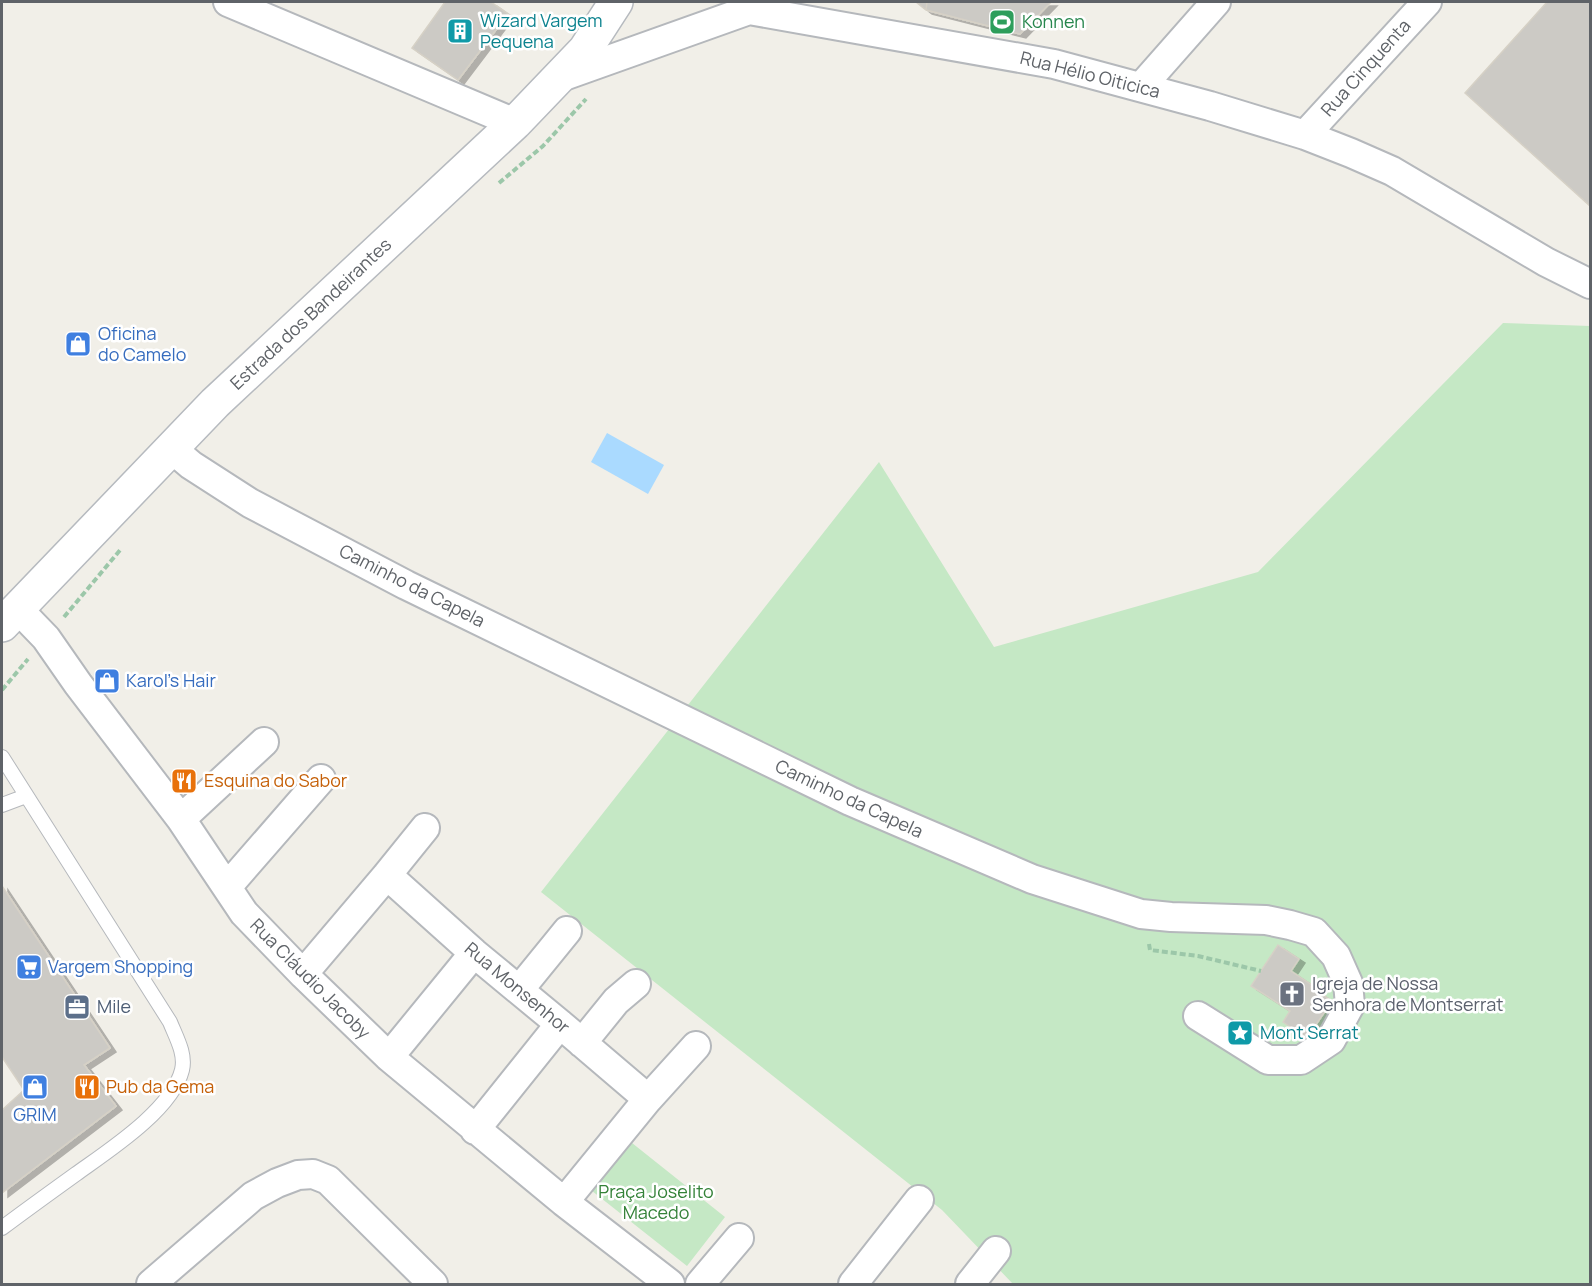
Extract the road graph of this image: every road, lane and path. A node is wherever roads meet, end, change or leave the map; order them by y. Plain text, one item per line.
1 (228, 2) edge
2 (616, 2) edge
3 (1216, 2) edge
4 (1427, 2) edge
5 (561, 77) junction
6 (1141, 87) junction
7 (587, 97) dead end
8 (515, 123) junction
9 (1305, 135) junction
10 (497, 185) dead end
11 (1590, 284) edge
12 (171, 448) junction
13 (122, 547) dead end
14 (10, 617) edge
15 (46, 638) junction
16 (2, 690) edge
17 (264, 742) dead end
18 (2, 758) edge
19 (321, 779) dead end
20 (26, 796) junction
21 (2, 805) edge
22 (181, 819) junction
23 (425, 828) dead end
24 (387, 875) junction
25 (227, 887) junction
26 (567, 931) dead end
27 (1148, 942) dead end
28 (474, 953) junction
29 (1262, 970) dead end
30 (303, 974) junction
31 (636, 984) dead end
32 (519, 990) junction
33 (1198, 1016) dead end
34 (560, 1024) junction
35 (582, 1043) junction
36 (696, 1046) dead end
37 (389, 1057) junction
38 (648, 1100) junction
39 (475, 1130) junction
40 (919, 1200) dead end
41 (564, 1202) junction
42 (2, 1228) edge
43 (739, 1238) dead end
44 (996, 1251) dead end
45 (168, 1280) edge
46 (433, 1284) edge
47 (670, 1284) edge
48 (700, 1284) edge
49 (853, 1284) edge
50 (970, 1284) edge

1 - 8 street
2 - 5 main road, Estrada dos Bandeirantes
3 - 6 street
4 - 9 street, Rua Cinquenta
5 - 6 street, Rua Hélio Oiticica
5 - 8 main road, Estrada dos Bandeirantes
6 - 9 street, Rua Hélio Oiticica
7 - 10 path
8 - 12 main road, Estrada dos Bandeirantes
9 - 11 street, Rua Hélio Oiticica
12 - 14 main road, Estrada dos Bandeirantes
12 - 33 street, Caminho da Capela
13 - 15 path
14 - 15 street, Rua Cláudio Jacoby
15 - 16 path
15 - 22 street, Rua Cláudio Jacoby
17 - 22 street
18 - 20 lane
19 - 25 street
20 - 21 lane
20 - 42 lane
22 - 25 street, Rua Cláudio Jacoby
23 - 24 street
24 - 28 street, Rua Monsenhor
24 - 30 street
25 - 30 street, Rua Cláudio Jacoby
26 - 32 street
27 - 29 path
28 - 32 street, Rua Monsenhor
28 - 37 street
30 - 37 street, Rua Cláudio Jacoby
31 - 35 street
32 - 34 street, Rua Monsenhor
34 - 35 street, Rua Monsenhor
34 - 39 street
35 - 38 street, Rua Monsenhor
36 - 38 street
37 - 39 street, Rua Cláudio Jacoby
38 - 41 street
39 - 41 street, Rua Cláudio Jacoby
40 - 49 street
41 - 47 street, Rua Cláudio Jacoby
43 - 48 street
44 - 50 street
45 - 46 street

